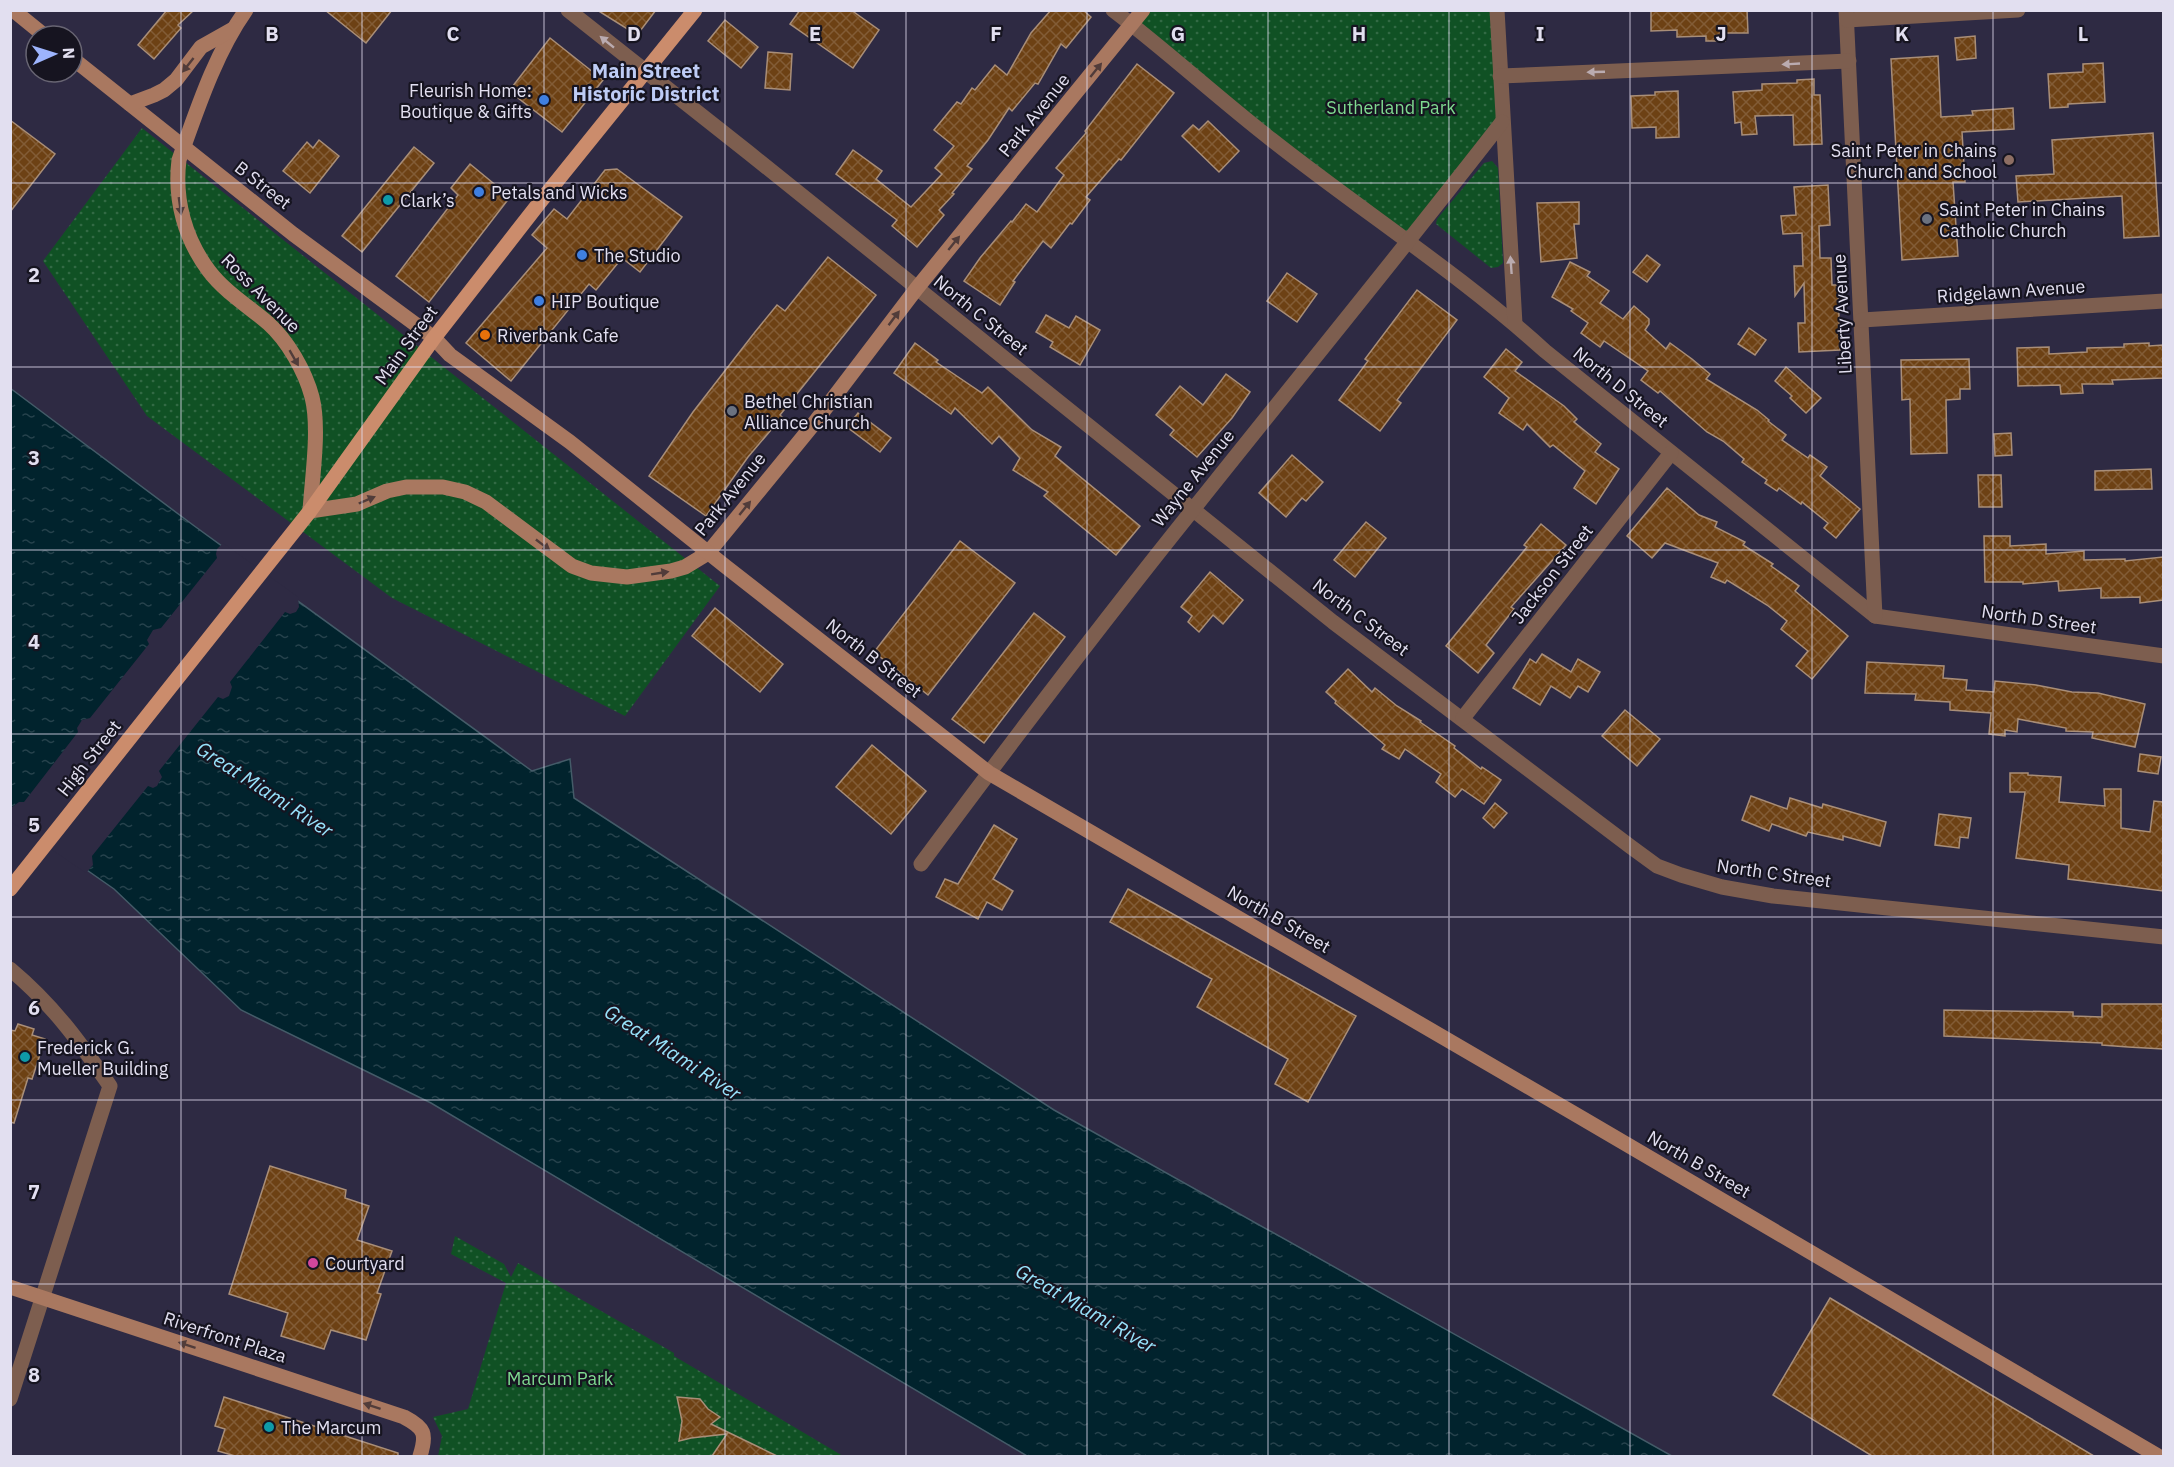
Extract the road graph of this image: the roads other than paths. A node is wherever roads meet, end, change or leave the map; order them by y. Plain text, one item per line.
1 (13, 10) edge
2 (246, 10) edge
3 (568, 10) edge
4 (695, 10) edge
5 (1113, 10) edge
6 (1143, 10) edge
7 (1497, 10) edge
8 (2018, 10) edge
9 (1847, 15) edge
10 (30, 24) edge
11 (1132, 25) junction
12 (233, 29) junction
13 (1849, 61) junction
14 (84, 68) edge
15 (646, 72) junction
16 (1500, 76) junction
17 (129, 104) junction
18 (1502, 122) junction
19 (183, 148) junction
20 (1410, 241) junction
21 (917, 288) junction
22 (2163, 301) edge
23 (1862, 320) junction
24 (1515, 324) junction
25 (434, 338) junction
26 (1671, 453) junction
27 (1193, 508) junction
28 (310, 511) junction
29 (708, 553) junction
30 (1875, 616) junction
31 (2163, 656) edge
32 (154, 708) joint
33 (1463, 718) junction
34 (989, 772) junction
35 (921, 864) dead end
36 (11, 888) edge
37 (2163, 937) edge
38 (10, 969) edge
39 (10, 1287) edge
40 (42, 1298) junction
41 (10, 1399) edge
42 (420, 1456) edge
43 (2158, 1456) edge

1 - 10 main road
2 - 12 main road, Ross Avenue
15 -> 3 street, North C Street
4 - 15 main road, Main Street
5 - 11 street, North D Street
6 - 11 main road, Park Avenue
7 - 16 street
8 - 9 street
9 - 13 street, Liberty Avenue
11 - 20 street, North D Street
21 -> 11 main road, Park Avenue
12 -> 17 main road
12 - 19 main road, Ross Avenue
13 -> 16 street
13 - 23 street, Liberty Avenue
14 - 17 main road, B Street
15 - 21 street, North C Street
15 - 25 main road, Main Street
16 - 18 street
17 - 19 main road, B Street
18 - 20 street, Wayne Avenue
24 -> 18 street
19 - 25 main road, B Street
19 -> 28 main road, Ross Avenue
20 - 24 street, North D Street
20 - 27 street, Wayne Avenue
21 - 27 street, North C Street
29 -> 21 main road, Park Avenue
22 - 23 street, Ridgelawn Avenue
23 - 30 street, Liberty Avenue
24 - 26 street, North D Street
25 - 28 main road, Main Street
25 - 29 main road, North B Street
26 - 30 street, North D Street
26 - 33 street, Jackson Street
27 - 33 street, North C Street
27 - 34 street, Wayne Avenue
28 -> 29 main road, Park Avenue
28 - 32 main road, Main Street
29 - 34 main road, North B Street
30 - 31 street, North D Street
32 - 36 main road, High Street
33 - 37 street, North C Street
34 - 35 street, Wayne Avenue
34 - 43 main road, North B Street
38 - 40 street
39 - 40 main road, Riverfront Plaza
40 - 41 street
42 -> 40 main road, Riverfront Plaza

